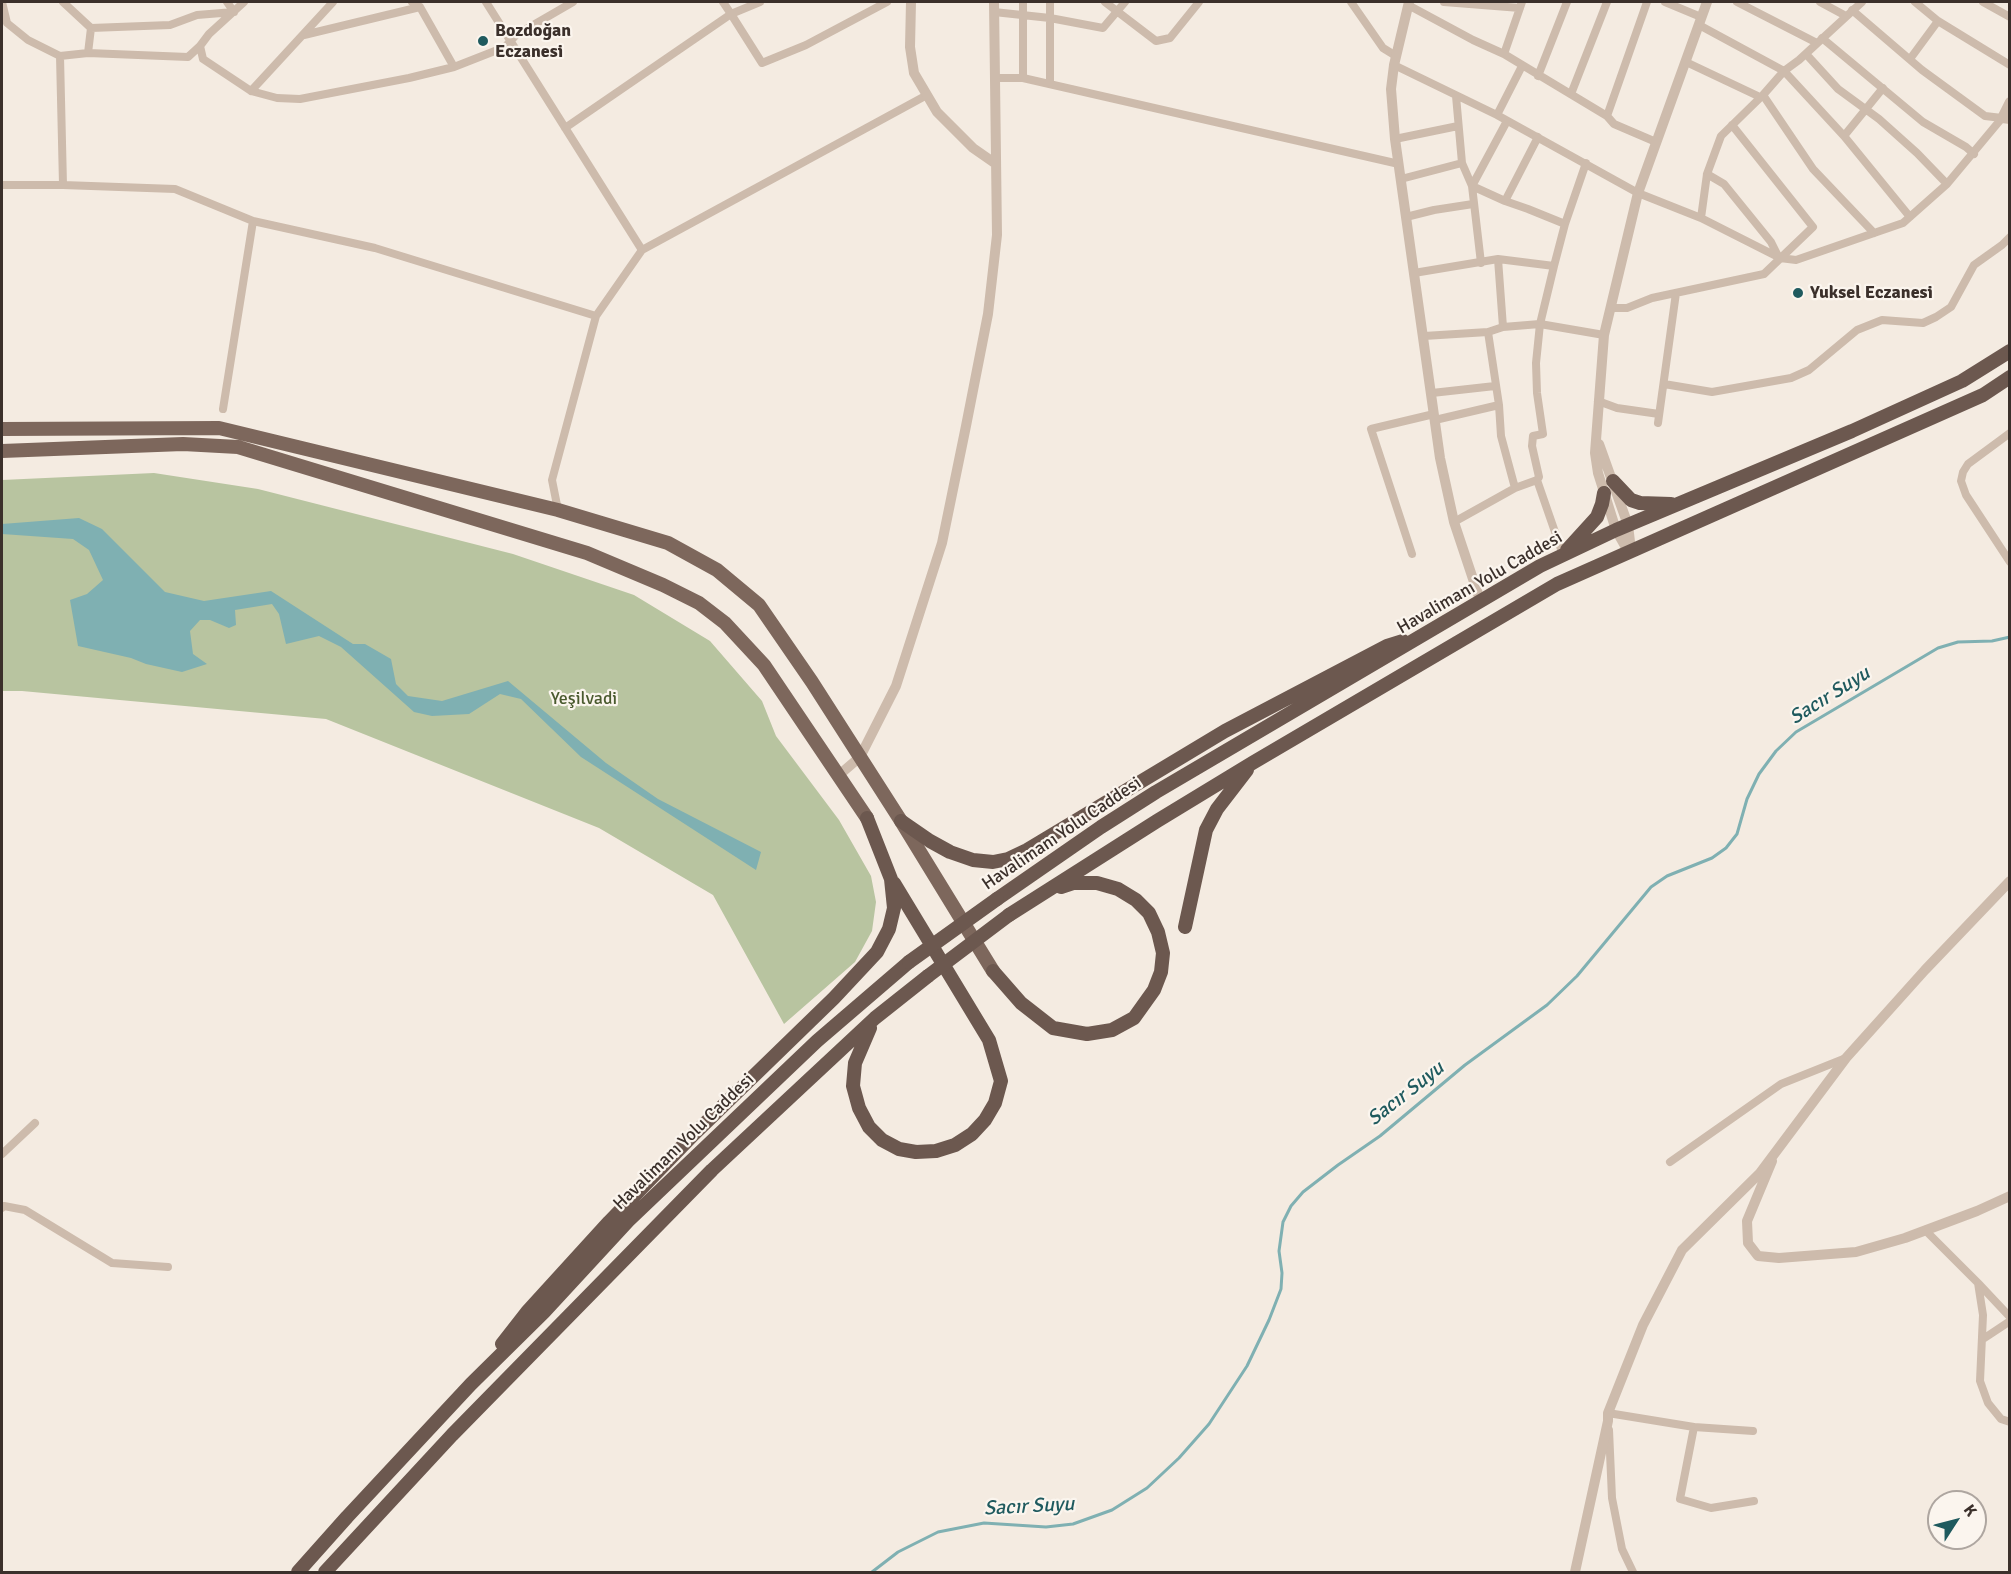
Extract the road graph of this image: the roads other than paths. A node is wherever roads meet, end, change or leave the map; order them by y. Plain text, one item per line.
1 (2, 2) edge
2 (63, 2) edge
3 (227, 2) edge
4 (244, 2) edge
5 (333, 2) edge
6 (486, 2) edge
7 (573, 2) edge
8 (723, 2) edge
9 (760, 2) edge
10 (887, 2) edge
11 (911, 2) edge
12 (1023, 2) edge
13 (1050, 2) edge
14 (1105, 2) edge
15 (1125, 2) edge
16 (1199, 2) edge
17 (1351, 2) edge
18 (1444, 2) edge
19 (1567, 2) edge
20 (1606, 2) edge
21 (1647, 2) edge
22 (1665, 2) edge
23 (1707, 2) edge
24 (1737, 2) edge
25 (1820, 2) edge
26 (1862, 2) edge
27 (1915, 2) edge
28 (1983, 2) edge
29 (1408, 3) edge
30 (416, 4) edge
31 (2010, 4) edge
32 (1521, 5) edge
33 (994, 7) edge
34 (1117, 10) junction
35 (234, 12) junction
36 (1849, 13) junction
37 (731, 15) junction
38 (1023, 15) junction
39 (2007, 15) edge
40 (1050, 18) junction
41 (1700, 21) junction
42 (1938, 21) junction
43 (91, 28) junction
44 (303, 35) junction
45 (511, 40) junction
46 (1820, 40) junction
47 (200, 46) junction
48 (88, 54) junction
49 (1504, 54) junction
50 (1806, 54) junction
51 (60, 56) junction
52 (1910, 59) junction
53 (1395, 61) junction
54 (1686, 62) junction
55 (2010, 65) edge
56 (1522, 66) junction
57 (454, 67) junction
58 (1784, 71) junction
59 (1538, 76) junction
60 (995, 78) junction
61 (1023, 78) junction
62 (1050, 84) junction
63 (1883, 88) junction
64 (251, 91) junction
65 (1571, 94) junction
66 (927, 95) junction
67 (1456, 96) junction
68 (1761, 96) junction
69 (2010, 102) edge
70 (1866, 109) junction
71 (1497, 115) junction
72 (1607, 116) junction
73 (2006, 119) edge
74 (1507, 121) junction
75 (1732, 125) junction
76 (1458, 126) junction
77 (566, 128) junction
78 (1538, 136) junction
79 (1844, 136) junction
80 (1395, 139) junction
81 (1656, 142) junction
82 (1974, 154) junction
83 (1462, 163) junction
84 (1586, 163) junction
85 (996, 164) junction
86 (1399, 164) junction
87 (1707, 174) junction
88 (1401, 179) junction
89 (1947, 183) junction
90 (2, 185) edge
91 (63, 185) junction
92 (1472, 186) junction
93 (1638, 193) junction
94 (1505, 201) junction
95 (1473, 204) junction
96 (1406, 217) junction
97 (1910, 217) junction
98 (1701, 218) junction
99 (253, 221) junction
100 (1565, 225) junction
101 (1874, 233) junction
102 (2010, 237) edge
103 (642, 250) junction
104 (1780, 258) junction
105 (1498, 259) junction
106 (1481, 263) junction
107 (1554, 266) junction
108 (1414, 273) junction
109 (1676, 293) junction
110 (1610, 308) junction
111 (596, 316) junction
112 (1540, 324) junction
113 (1503, 327) junction
114 (1488, 332) junction
115 (1604, 335) junction
116 (1424, 336) junction
117 (2010, 351) edge
118 (2010, 377) edge
119 (1664, 384) junction
120 (1495, 386) junction
121 (1432, 393) junction
122 (1598, 401) junction
123 (1499, 405) junction
124 (223, 409) dead end
125 (1435, 417) junction
126 (2, 429) edge
127 (2010, 432) edge
128 (1595, 435) junction
129 (2, 451) edge
130 (1537, 480) junction
131 (1613, 481) junction
132 (1515, 488) junction
133 (1604, 493) junction
134 (1679, 504) junction
135 (558, 510) junction
136 (1454, 522) junction
137 (1622, 528) junction
138 (1630, 550) junction
139 (1412, 554) dead end
140 (1563, 555) junction
141 (2010, 562) edge
142 (1480, 600) junction
143 (1428, 633) junction
144 (860, 757) junction
145 (1254, 762) junction
146 (839, 775) junction
147 (867, 818) joint
148 (901, 820) junction
149 (891, 879) junction
150 (2010, 880) edge
151 (1040, 896) junction
152 (1185, 927) dead end
153 (993, 971) joint
154 (875, 1018) junction
155 (1846, 1058) junction
156 (36, 1123) dead end
157 (1775, 1153) junction
158 (2, 1154) edge
159 (1670, 1162) dead end
160 (2010, 1196) edge
161 (2, 1205) edge
162 (1925, 1230) junction
163 (168, 1268) dead end
164 (1978, 1283) junction
165 (2010, 1319) edge
166 (1983, 1339) junction
167 (471, 1384) junction
168 (1608, 1417) junction
169 (2010, 1422) edge
170 (1694, 1427) junction
171 (1754, 1431) dead end
172 (1754, 1501) dead end
173 (298, 1572) edge
174 (325, 1572) edge
175 (1575, 1572) edge
176 (1633, 1572) edge

1 - 51 street
2 - 43 street
3 - 35 street
4 - 35 street
5 - 44 street
6 - 45 street
7 - 45 street
8 - 37 street
9 - 37 street
10 - 37 street
11 - 66 street
12 - 38 street
13 - 40 street
14 - 34 street
15 - 34 street
16 - 34 street
17 - 53 street
18 - 32 street
19 - 59 street
20 - 65 street
21 - 72 street
22 - 41 street
23 - 41 street
24 - 46 street
25 - 36 street
26 - 36 street
27 - 42 street
28 - 39 street
29 - 49 street
29 - 53 street
30 - 44 street
30 - 57 street
31 - 39 street
32 - 49 street
33 - 38 street
33 - 60 street
34 - 40 street
35 - 43 street
35 - 47 street
36 - 46 street
36 - 52 street
37 - 77 street
38 - 40 street
38 - 61 street
40 - 62 street
41 - 54 street
41 - 58 street
42 - 52 street
42 - 55 street
43 - 48 street
44 - 64 street
45 - 57 street
45 - 77 street
46 - 50 street
46 - 63 street
47 - 48 street
47 - 64 street
48 - 51 street
49 - 56 street
50 - 58 street
50 - 70 street
51 - 91 street
52 - 73 street
53 - 67 street
53 - 80 street
54 - 68 street
54 - 81 street
56 - 59 street
56 - 71 street
57 - 64 street
58 - 68 street
58 - 79 street
59 - 65 street
60 - 61 street
60 - 85 street
61 - 62 street
62 - 86 street
63 - 70 street
63 - 82 street
65 - 72 street
66 - 85 street
66 - 103 street
67 - 71 street
67 - 76 street
68 - 75 street
68 - 101 street
69 - 73 street
70 - 79 street
70 - 89 street
71 - 74 street
72 - 81 street
73 - 82 street
74 - 78 street
74 - 92 street
75 - 87 street
75 - 104 street
76 - 80 street
76 - 83 street
77 - 103 street
78 - 84 street
78 - 94 street
79 - 97 street
80 - 86 street
81 - 93 street
82 - 89 street
83 - 88 street
83 - 92 street
84 - 93 street
84 - 100 street
85 - 144 street
86 - 88 street
87 - 98 street
87 - 104 street
88 - 96 street
89 - 97 street
90 - 91 street
91 - 99 street
92 - 94 street
92 - 95 street
93 - 98 street
93 - 110 street
94 - 100 street
95 - 96 street
95 - 106 street
96 - 108 street
97 - 101 street
98 - 104 street
99 - 111 street
99 - 124 street
100 - 107 street
101 - 104 street
102 - 119 street
103 - 111 street
104 - 109 street
105 - 106 street
105 - 107 street
105 - 113 street
106 - 108 street
107 - 112 street
108 - 116 street
109 - 110 street
109 - 119 street
110 - 115 street
111 - 135 street
112 - 113 street
112 - 115 street
112 - 130 street
113 - 114 street
114 - 116 street
114 - 120 street
115 - 122 street
116 - 121 street
117 - 134 highway, Havalimanı Yolu Caddesi
118 - 138 highway
119 - 122 street
120 - 121 street
120 - 123 street
121 - 125 street
122 - 128 street
123 - 125 street
123 - 132 street
125 - 136 street
125 - 139 street
126 - 135 main road
127 - 141 street
128 - 131 street
128 - 133 street
129 - 146 main road
130 - 132 street
130 - 140 street
131 - 134 highway
131 - 137 street
132 - 136 street
133 - 137 street
133 - 140 highway
134 - 137 highway, Havalimanı Yolu Caddesi
135 - 144 main road
136 - 142 street
137 - 138 street
137 - 140 highway, Havalimanı Yolu Caddesi
138 - 145 highway
140 - 142 highway, Havalimanı Yolu Caddesi
142 - 143 highway, Havalimanı Yolu Caddesi
143 - 148 highway
143 - 167 highway, Havalimanı Yolu Caddesi, bridge
144 - 146 street
144 - 148 main road
145 - 151 highway
145 - 152 highway
146 - 147 main road
147 - 149 highway
148 - 153 main road
149 - 154 highway
149 - 167 highway
150 - 155 street
151 - 153 highway
151 - 154 highway, bridge
154 - 174 highway
155 - 157 street
155 - 159 street
156 - 158 street
157 - 162 street
157 - 168 street
160 - 162 street
161 - 163 street
162 - 164 street
164 - 165 street
164 - 166 street
165 - 166 street
166 - 169 street
167 - 173 highway, Havalimanı Yolu Caddesi
168 - 170 street
168 - 175 street
168 - 176 street
170 - 171 street
170 - 172 street

